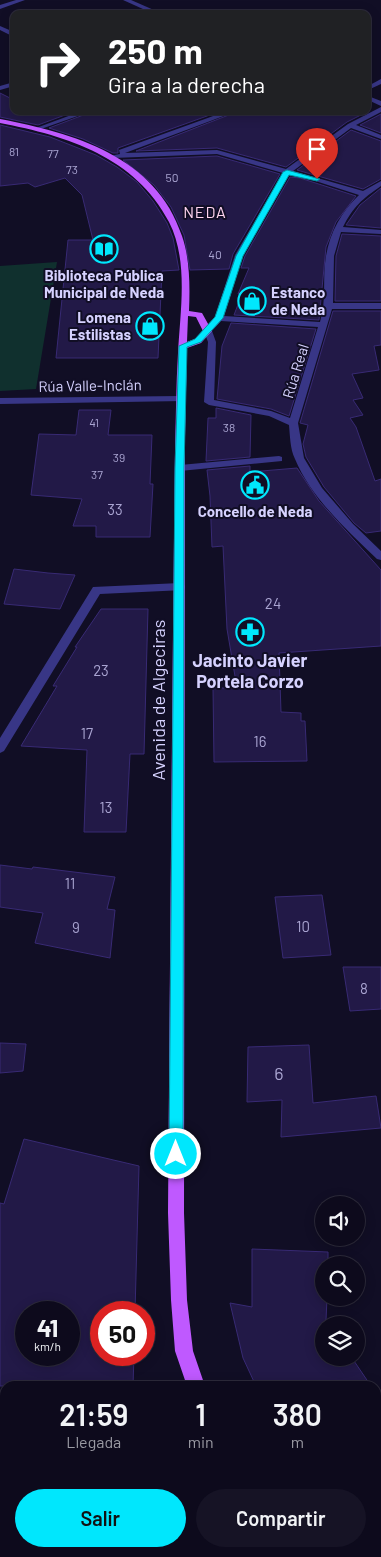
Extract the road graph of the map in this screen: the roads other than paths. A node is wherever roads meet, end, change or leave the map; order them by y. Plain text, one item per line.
1 (22, 0) edge
2 (126, 0) edge
3 (0, 6) edge
4 (150, 10) edge
5 (77, 115) edge
6 (223, 115) edge
7 (369, 115) edge
8 (0, 121) edge
9 (350, 125) junction
10 (39, 128) junction
11 (381, 137) edge
12 (113, 156) junction
13 (287, 172) junction
14 (381, 183) edge
15 (364, 194) junction
16 (338, 229) junction
17 (381, 232) edge
18 (329, 306) junction
19 (381, 306) edge
20 (184, 313) junction
21 (219, 318) junction
22 (323, 325) junction
23 (195, 330) junction
24 (183, 346) junction
25 (181, 399) junction
26 (0, 402) edge
27 (293, 423) junction
28 (279, 459) dead end
29 (180, 468) junction
30 (381, 557) edge
31 (180, 587) junction
32 (0, 748) edge
33 (194, 1381) edge

1 - 3 street
2 - 4 street
5 - 10 street
6 - 12 street
7 - 9 street
8 - 10 main road, Avenida de Algeciras
9 - 11 street
9 - 13 street
10 - 12 main road, Avenida de Algeciras
12 - 13 street
12 - 20 main road, Avenida de Algeciras
13 - 15 street
13 - 21 street
14 - 15 street, Rúa Real
15 - 16 street, Rúa Real
16 - 17 street
16 - 18 street, Rúa Real
18 - 19 street
18 - 22 street, Rúa Real
20 - 23 main road, Avenida de Algeciras
20 - 23 main road
21 - 22 street
21 - 23 street
22 - 27 street, Rúa Real
23 - 24 main road, Avenida de Algeciras
23 - 24 main road
23 - 27 street
24 - 25 main road, Avenida de Algeciras
25 - 26 street, Rúa Valle-Inclán
25 - 29 main road, Avenida de Algeciras
27 - 30 street, Rúa Real
28 - 29 street
29 - 31 main road, Avenida de Algeciras
31 - 32 street
31 - 33 main road, Avenida de Algeciras

